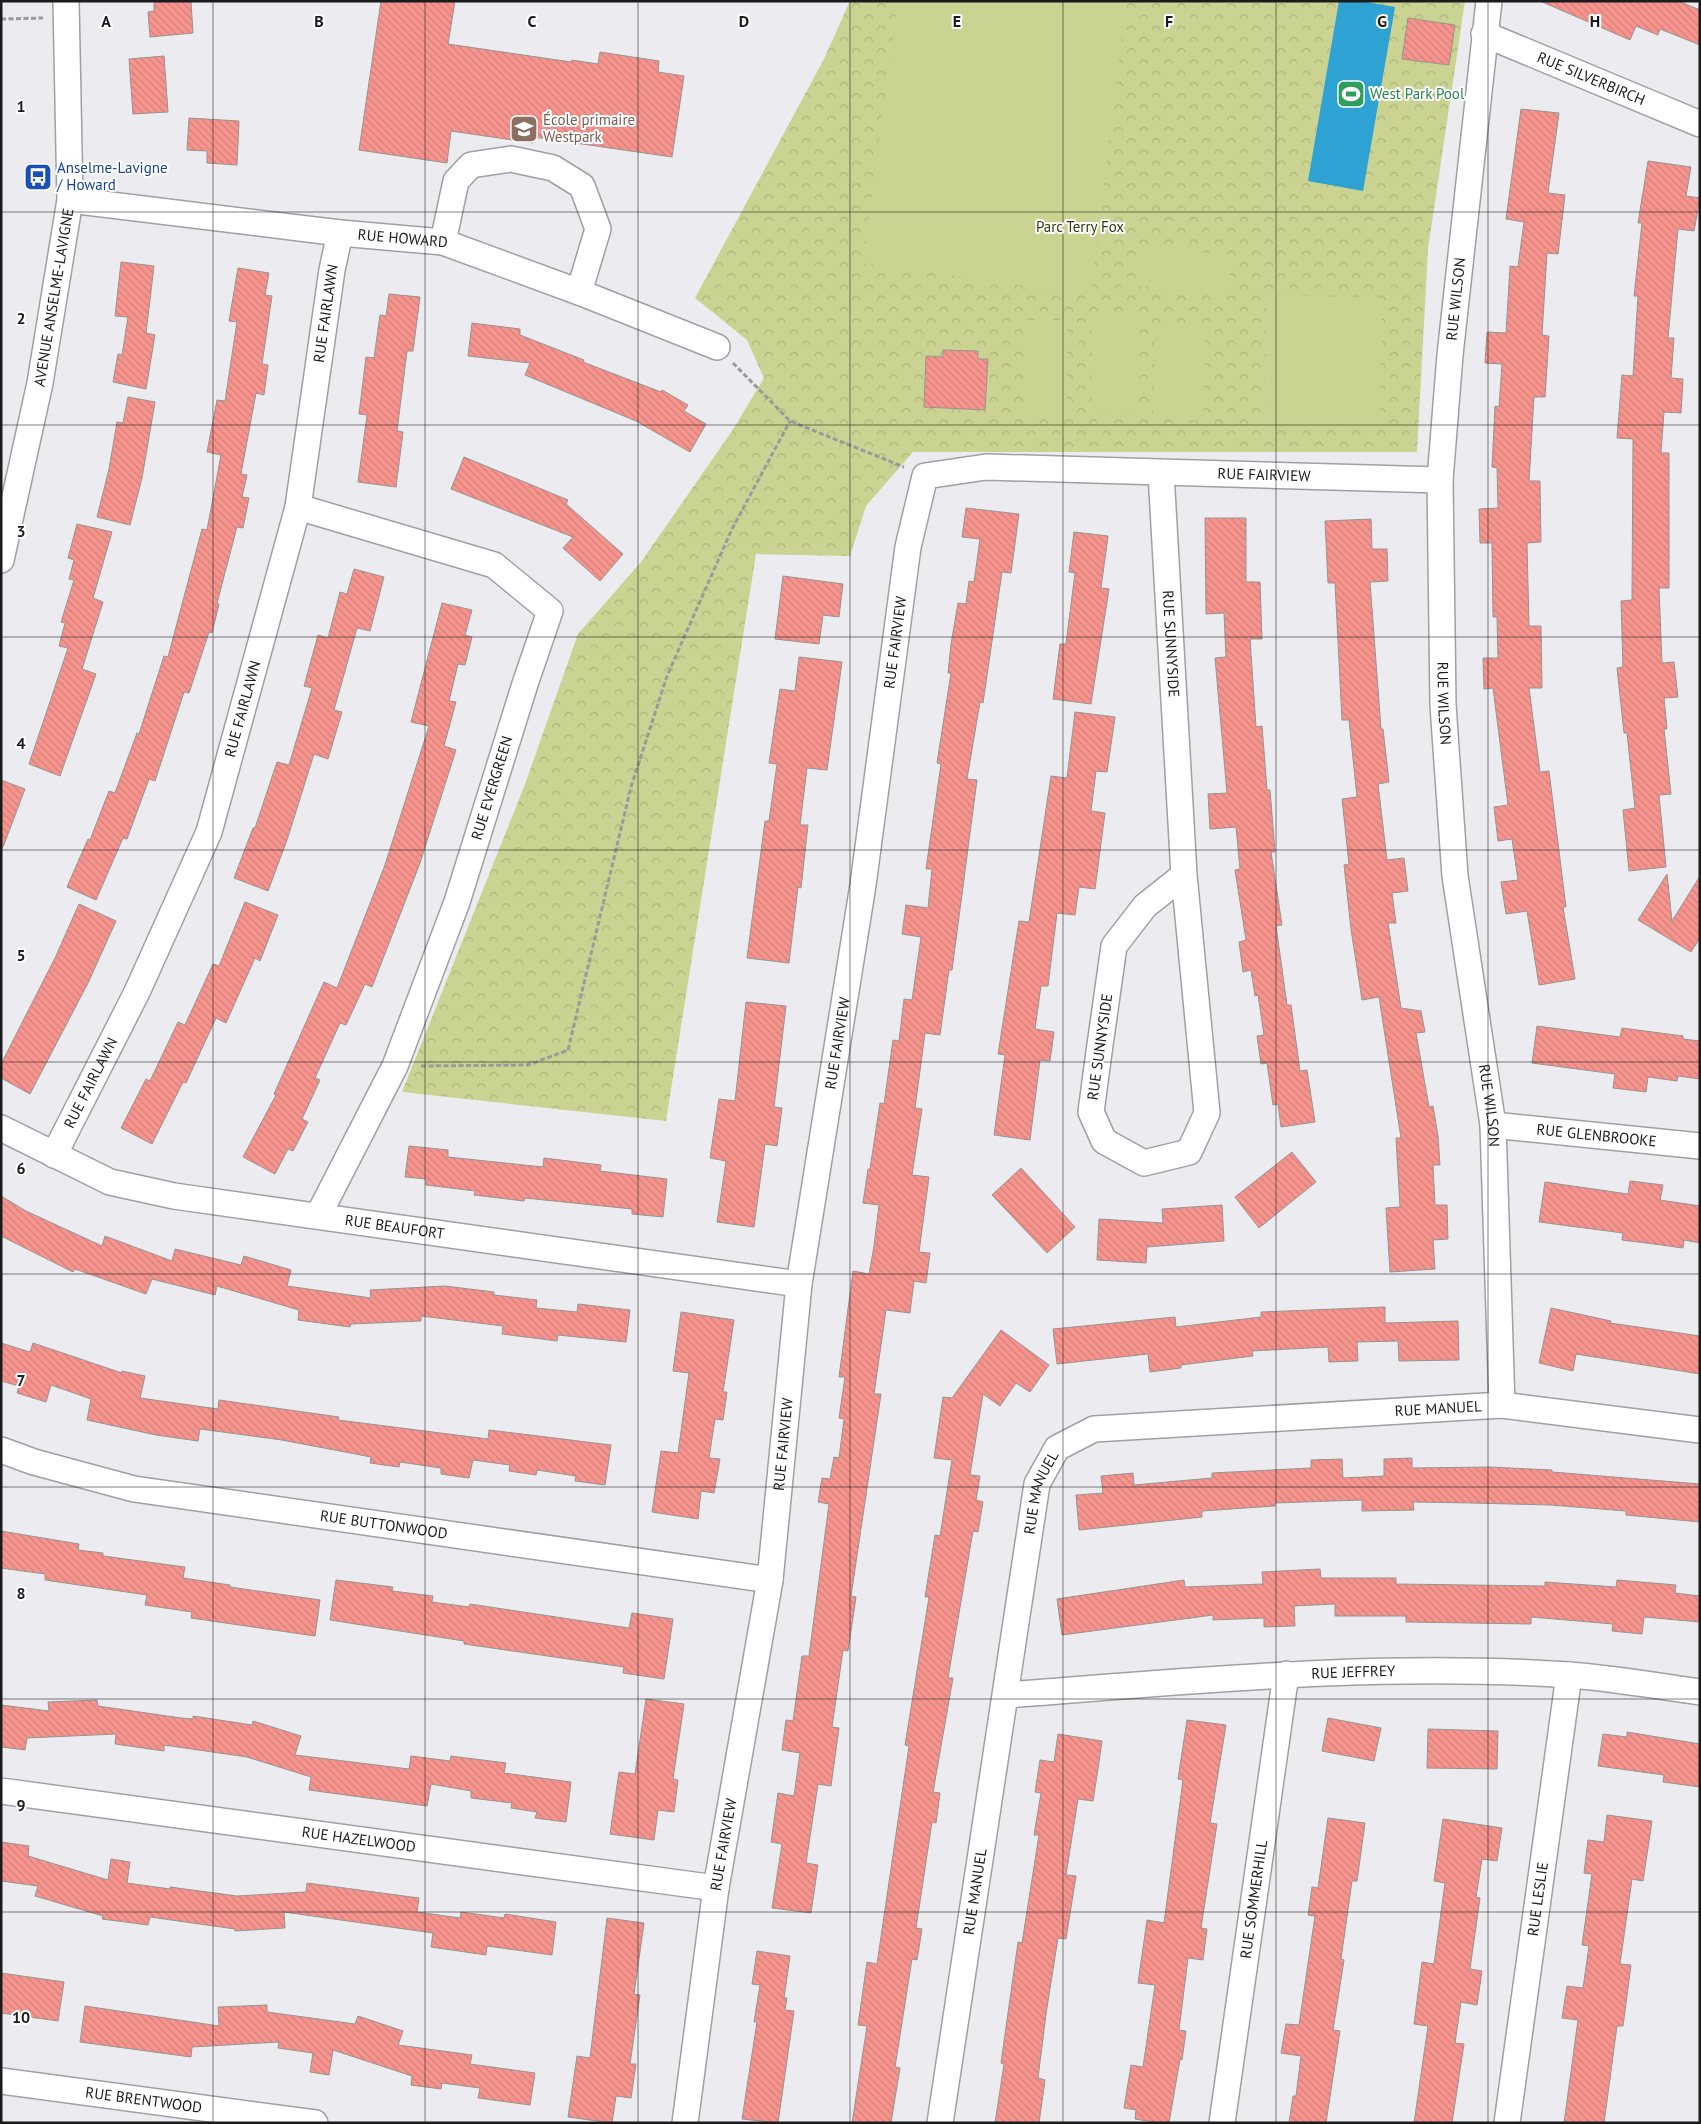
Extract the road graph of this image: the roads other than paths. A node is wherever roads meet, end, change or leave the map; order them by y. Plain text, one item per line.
1 (1488, 1) edge
2 (67, 9) edge
3 (1484, 34) junction
4 (1700, 124) edge
5 (70, 200) junction
6 (340, 233) junction
7 (443, 242) junction
8 (579, 292) junction
9 (717, 347) road end
10 (1161, 473) junction
11 (1440, 480) junction
12 (298, 507) junction
13 (1, 560) edge
14 (1184, 875) junction
15 (1493, 1125) junction
16 (1, 1128) edge
17 (1700, 1146) edge
18 (54, 1155) junction
19 (318, 1216) junction
20 (800, 1284) junction
21 (1502, 1405) junction
22 (1700, 1430) edge
23 (1, 1450) edge
24 (770, 1580) junction
25 (1286, 1674) junction
26 (1569, 1675) junction
27 (1700, 1692) edge
28 (1006, 1695) junction
29 (1, 1791) edge
30 (716, 1888) junction
31 (1, 2081) edge
32 (315, 2123) edge
33 (685, 2123) edge
34 (940, 2123) edge
35 (1222, 2123) edge
36 (1507, 2123) edge

1 - 3 street, RUE WILSON
2 - 5 street, AVENUE ANSELME-LAVIGNE
3 - 4 street, RUE SILVERBIRCH
3 - 11 street, RUE WILSON
5 - 6 street, RUE HOWARD
5 - 13 street, AVENUE ANSELME-LAVIGNE
6 - 7 street, RUE HOWARD
6 - 12 street, RUE FAIRLAWN
7 - 8 street, RUE HOWARD
7 - 8 street
8 - 9 street, RUE HOWARD
10 - 11 street, RUE FAIRVIEW
10 - 14 street, RUE SUNNYSIDE
10 - 20 street, RUE FAIRVIEW
11 - 15 street, RUE WILSON
12 - 18 street, RUE FAIRLAWN
12 - 19 street, RUE EVERGREEN
14 - 14 street, RUE SUNNYSIDE
15 - 17 street, RUE GLENBROOKE
15 - 21 street, RUE WILSON
16 - 18 street, RUE BEAUFORT
18 - 19 street, RUE BEAUFORT
19 - 20 street, RUE BEAUFORT
20 - 24 street, RUE FAIRVIEW
21 - 22 street, RUE MANUEL
21 - 28 street, RUE MANUEL
23 - 24 street, RUE BUTTONWOOD
24 - 30 street, RUE FAIRVIEW
25 - 26 street, RUE JEFFREY
25 - 28 street, RUE JEFFREY
25 - 35 street, RUE SOMMERHILL
26 - 27 street, RUE JEFFREY
26 - 36 street, RUE LESLIE
28 - 34 street, RUE MANUEL
29 - 30 street, RUE HAZELWOOD
30 - 33 street, RUE FAIRVIEW
31 - 32 street, RUE BRENTWOOD

